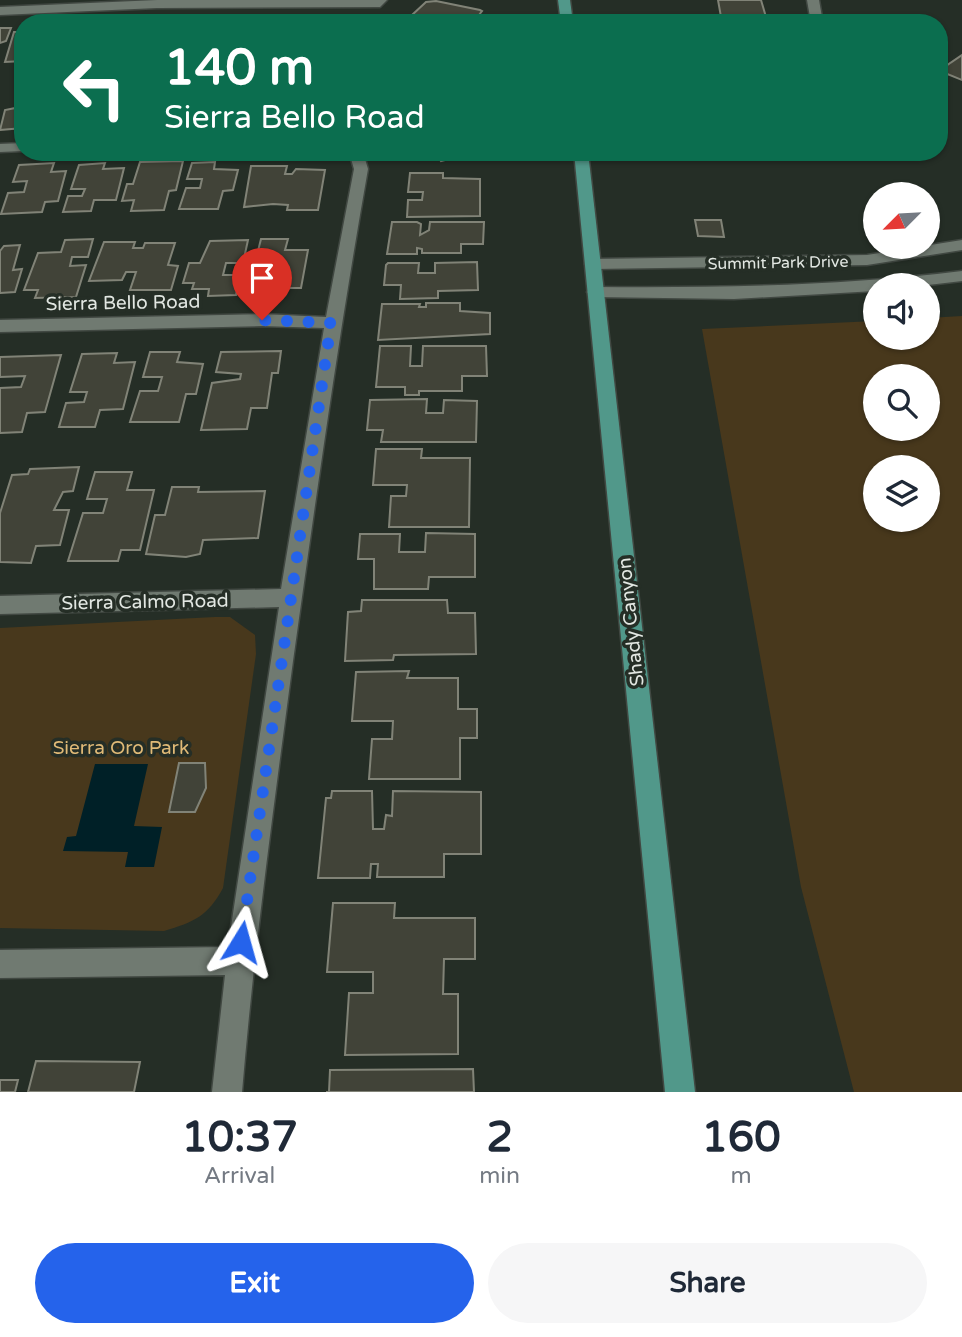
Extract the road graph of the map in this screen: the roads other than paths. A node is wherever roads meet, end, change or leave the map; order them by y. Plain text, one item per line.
1 (380, 1) edge
2 (158, 2) edge
3 (0, 11) edge
4 (359, 161) edge
5 (582, 161) edge
6 (962, 245) edge
7 (593, 264) junction
8 (962, 276) edge
9 (940, 279) edge
10 (863, 287) edge
11 (595, 292) junction
12 (331, 323) junction
13 (0, 326) edge
14 (291, 598) junction
15 (0, 605) edge
16 (238, 961) junction
17 (0, 964) edge
18 (227, 1092) edge
19 (680, 1092) edge

1 - 2 street
2 - 3 street
4 - 12 street
5 - 7 main road, Shady Canyon
6 - 7 street, Summit Park Drive
7 - 11 main road, Shady Canyon
8 - 9 street
10 - 11 street, Summit Park Drive
11 - 19 main road, Shady Canyon
12 - 13 street, Sierra Bello Road
12 - 14 street
14 - 15 street, Sierra Calmo Road
14 - 16 street
16 - 17 street
16 - 18 street

